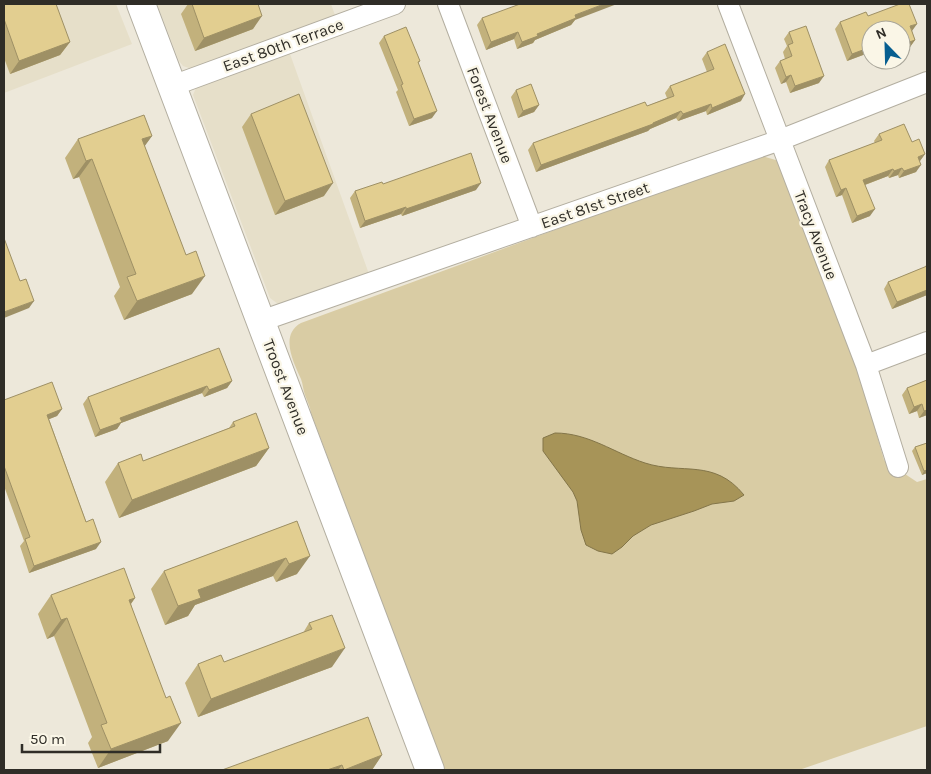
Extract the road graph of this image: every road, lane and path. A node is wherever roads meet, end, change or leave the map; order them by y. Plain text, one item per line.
1 (141, 4) edge
2 (394, 4) edge
3 (448, 4) edge
4 (728, 4) edge
5 (927, 82) edge
6 (172, 86) junction
7 (780, 140) junction
8 (532, 226) junction
9 (261, 321) junction
10 (927, 342) edge
11 (866, 365) junction
12 (898, 468) dead end
13 (430, 770) edge

1 - 6 main road, Troost Avenue
2 - 6 street, East 80th Terrace
3 - 8 street, Forest Avenue
4 - 7 street, Tracy Avenue
5 - 7 street, East 81st Street
6 - 9 main road, Troost Avenue
7 - 8 street, East 81st Street
7 - 11 street, Tracy Avenue
8 - 9 street, East 81st Street
9 - 13 main road, Troost Avenue
10 - 11 street
11 - 12 street, Tracy Avenue

